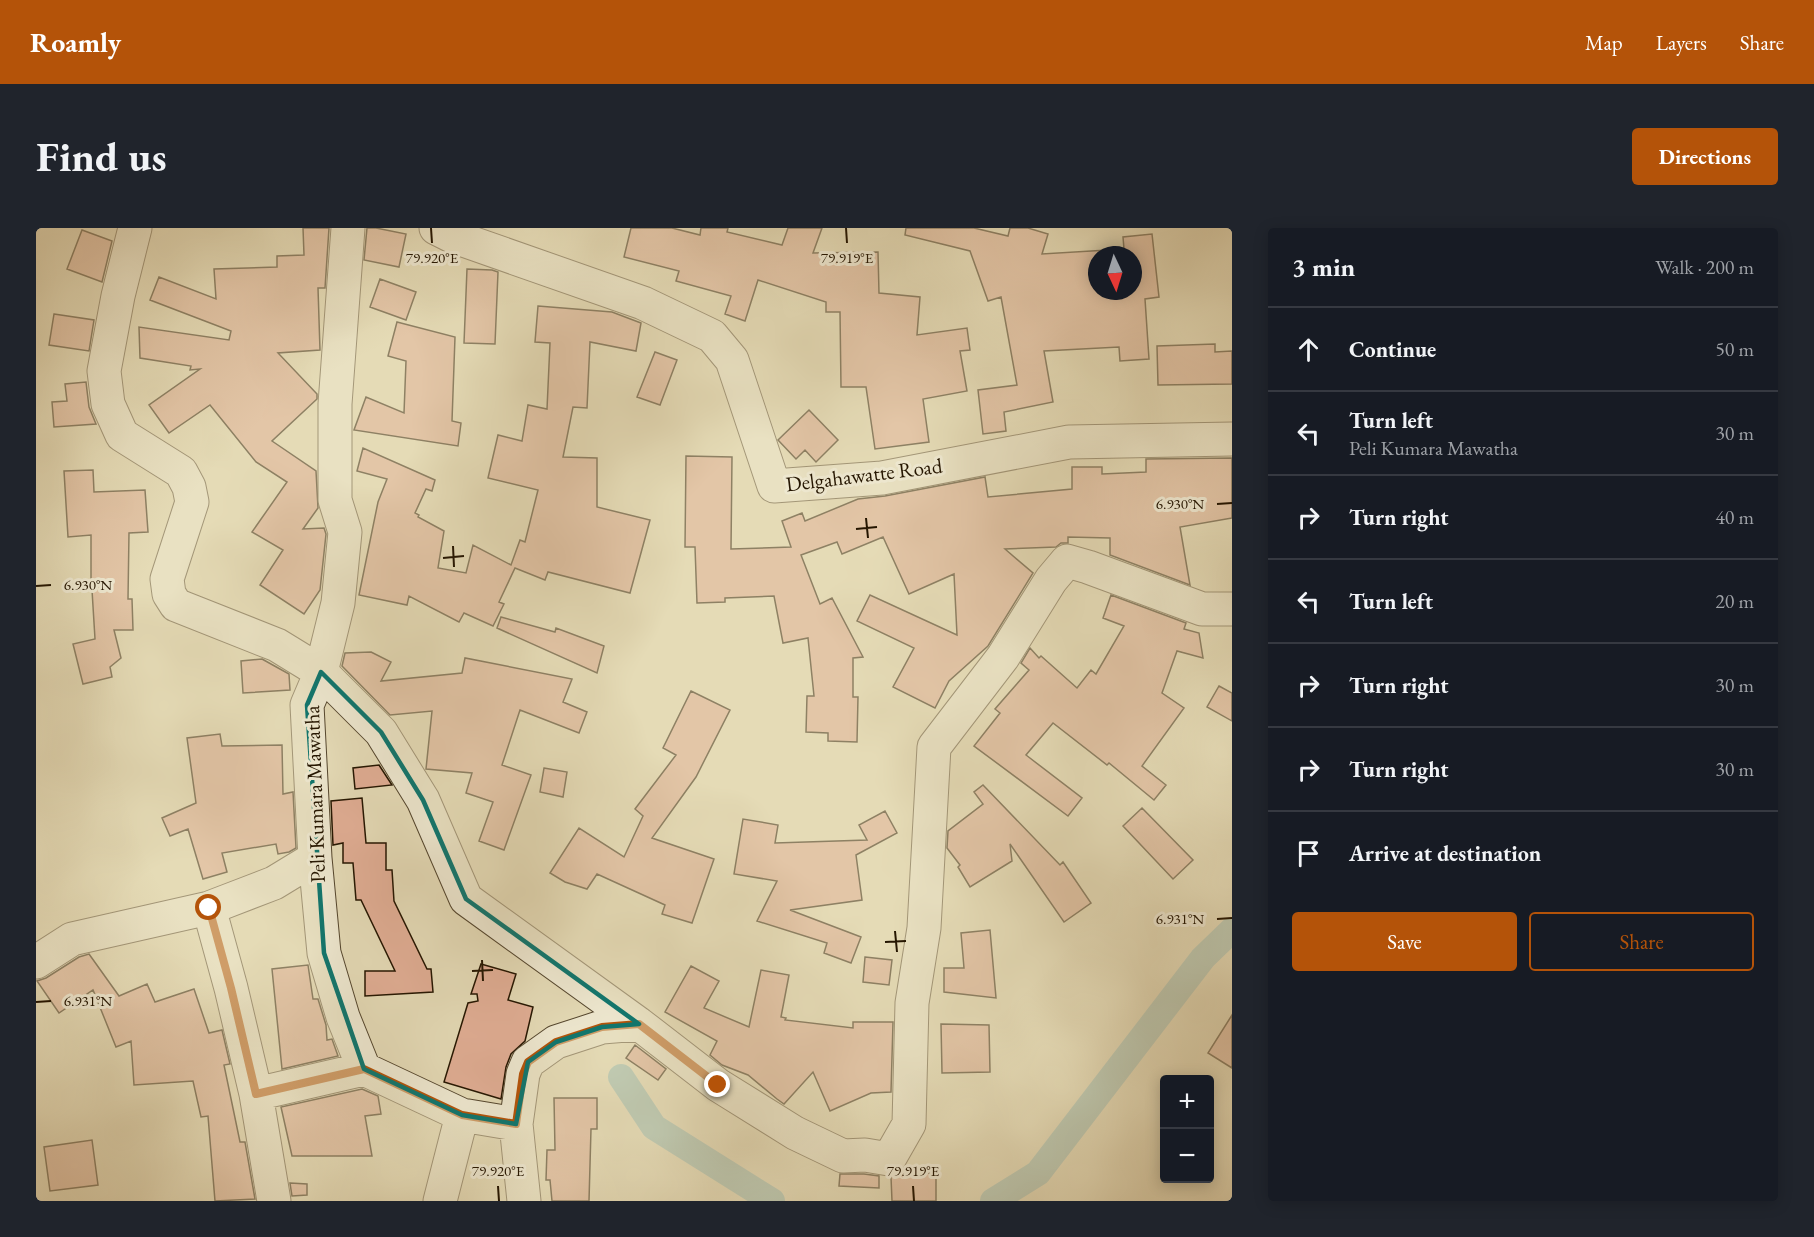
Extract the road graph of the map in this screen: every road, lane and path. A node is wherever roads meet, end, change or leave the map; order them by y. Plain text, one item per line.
1 (135, 228) edge
2 (348, 228) edge
3 (436, 228) edge
4 (1232, 439) edge
5 (1232, 609) edge
6 (321, 672) junction
7 (315, 858) junction
8 (209, 908) junction
9 (36, 962) edge
10 (639, 1024) junction
11 (364, 1069) junction
12 (256, 1094) junction
13 (462, 1115) junction
14 (516, 1124) junction
15 (274, 1201) edge
16 (440, 1201) edge
17 (524, 1201) edge

1 - 6 street
2 - 6 street, Peli Kumara Mawatha
3 - 4 street, Delgahawatte Road
5 - 10 street
6 - 7 street, Peli Kumara Mawatha
6 - 10 street
7 - 8 street
7 - 11 street, Peli Kumara Mawatha
8 - 9 street
8 - 12 street
10 - 14 street
11 - 12 street
11 - 13 street
12 - 15 street
13 - 14 street
13 - 16 street
14 - 17 street

